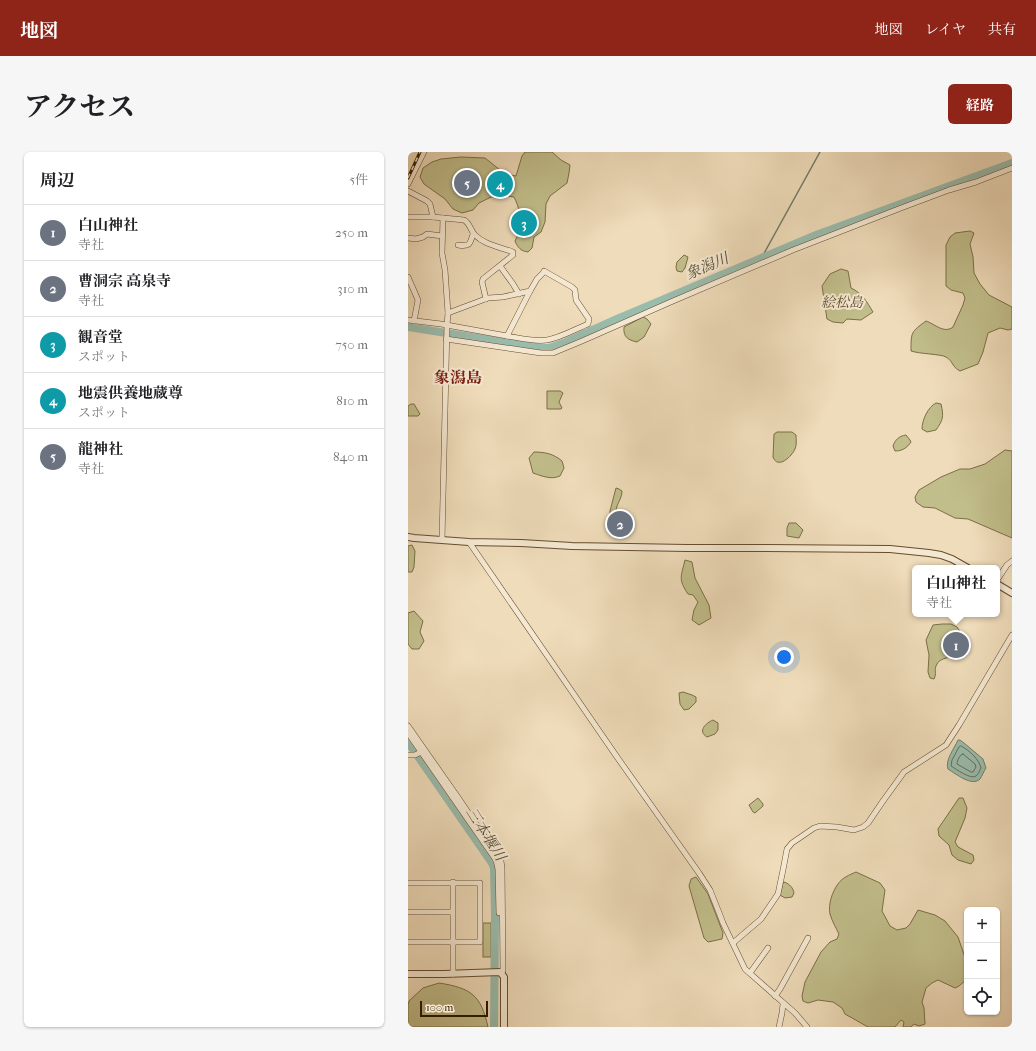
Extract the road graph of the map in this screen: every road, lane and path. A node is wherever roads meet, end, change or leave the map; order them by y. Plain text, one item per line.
1 (424, 152) edge
2 (1012, 168) edge
3 (408, 184) edge
4 (408, 191) edge
5 (408, 217) edge
6 (433, 217) junction
7 (443, 218) junction
8 (473, 234) junction
9 (442, 236) junction
10 (408, 238) edge
11 (458, 245) dead end
12 (500, 266) junction
13 (408, 277) edge
14 (530, 291) junction
15 (519, 294) junction
16 (486, 299) junction
17 (448, 313) junction
18 (408, 320) edge
19 (414, 321) junction
20 (447, 325) junction
21 (507, 336) junction
22 (446, 338) junction
23 (410, 538) edge
24 (442, 540) junction
25 (469, 542) junction
26 (1012, 561) edge
27 (963, 565) edge
28 (1000, 576) edge
29 (1000, 586) edge
30 (1012, 593) edge
31 (1012, 635) edge
32 (408, 726) edge
33 (408, 733) edge
34 (421, 752) junction
35 (408, 755) edge
36 (408, 882) edge
37 (453, 882) junction
38 (408, 912) edge
39 (452, 912) junction
40 (808, 938) dead end
41 (408, 942) edge
42 (453, 942) junction
43 (733, 944) junction
44 (768, 948) dead end
45 (501, 972) junction
46 (750, 973) junction
47 (408, 974) edge
48 (453, 974) junction
49 (775, 996) junction
50 (783, 1004) junction
51 (504, 1027) edge
52 (779, 1027) edge
53 (807, 1027) edge

1 - 3 street
2 - 22 street
4 - 6 street
5 - 6 street
6 - 7 street
7 - 8 street
7 - 9 street
8 - 11 street
8 - 12 street
9 - 10 street
9 - 17 street
12 - 15 street
12 - 16 street
13 - 19 street
14 - 15 street
14 - 21 street
14 - 21 street
15 - 16 street
16 - 17 street
17 - 20 street
18 - 19 street
19 - 20 street
20 - 21 street
20 - 22 street
22 - 24 street
23 - 24 street
24 - 25 street
25 - 27 street
25 - 43 street
26 - 28 street
29 - 30 street
31 - 43 street
32 - 45 street
33 - 34 street
34 - 35 street
34 - 45 street
36 - 37 street
37 - 39 street
37 - 42 street
38 - 39 street
39 - 42 street
40 - 49 street
41 - 42 street
42 - 48 street
43 - 46 street
44 - 46 street
45 - 48 street
45 - 51 street
46 - 49 street
47 - 48 street
49 - 50 street
50 - 52 street
50 - 53 street

